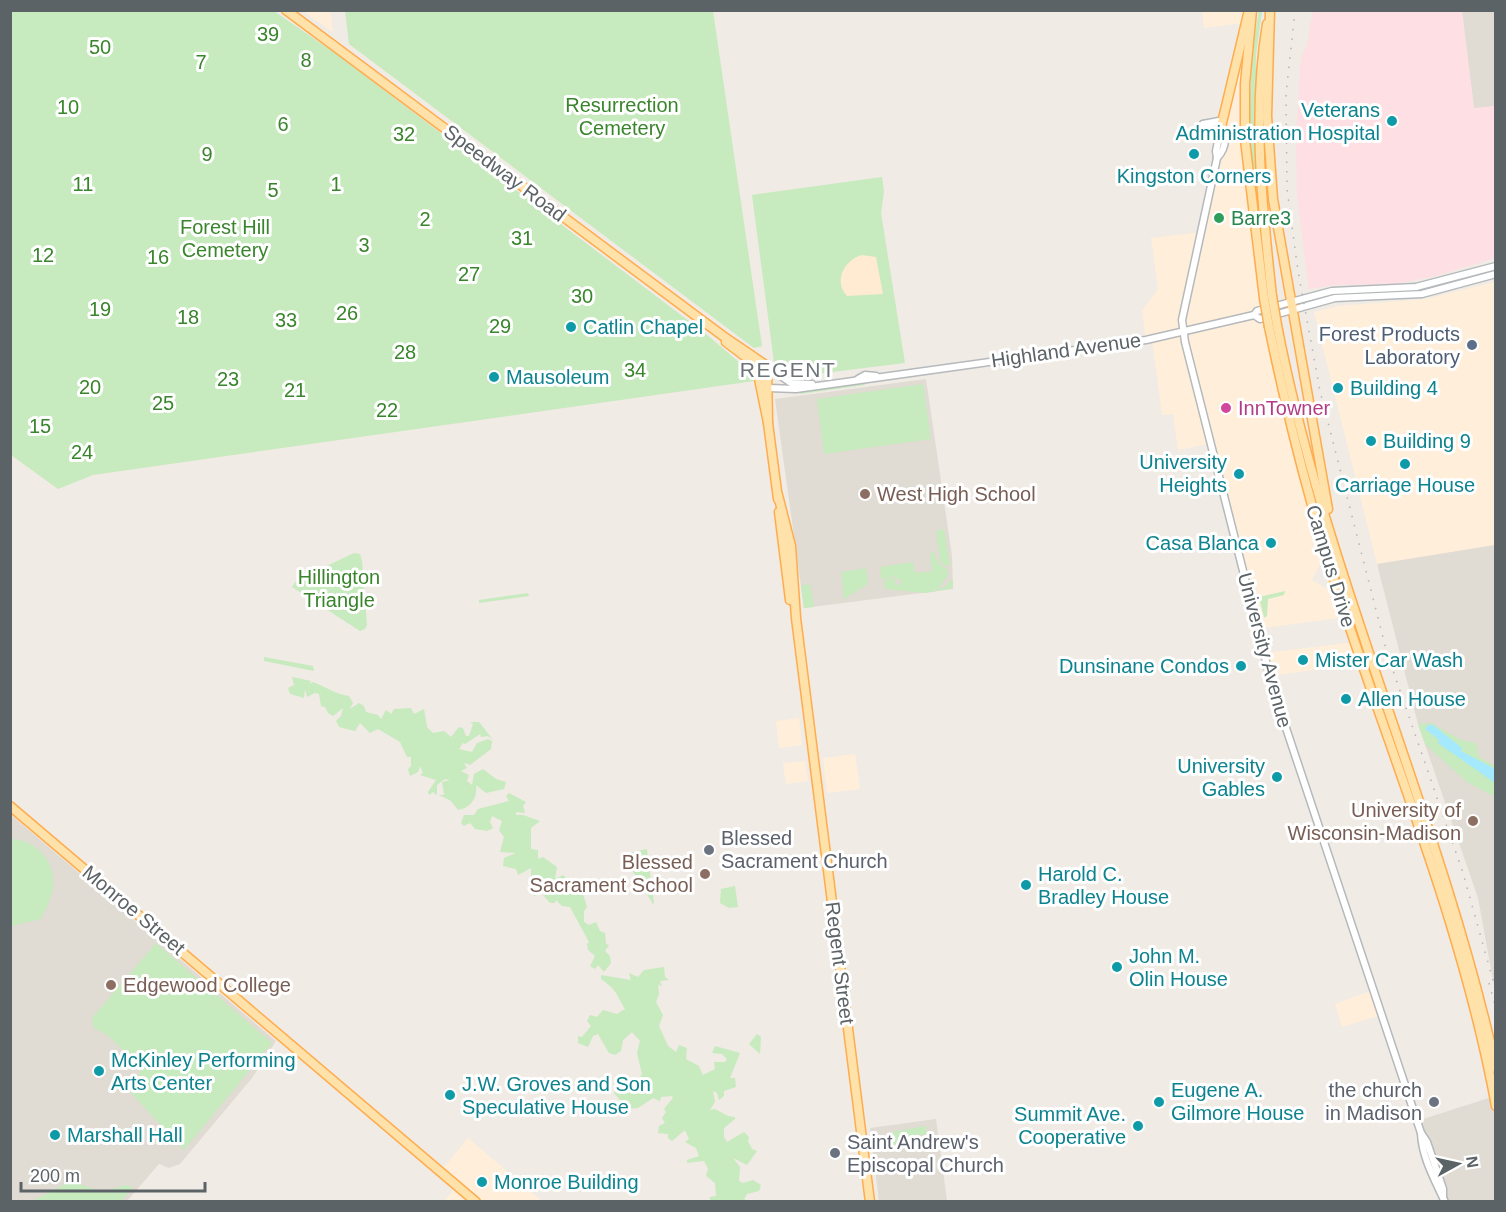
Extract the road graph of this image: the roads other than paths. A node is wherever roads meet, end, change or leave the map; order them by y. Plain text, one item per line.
1 (286, 10) edge
2 (1251, 10) edge
3 (1270, 10) edge
4 (1222, 123) junction
5 (1218, 139) junction
6 (1217, 158) junction
7 (1496, 266) edge
8 (1496, 274) edge
9 (1268, 297) junction
10 (1292, 306) junction
11 (1273, 326) junction
12 (1184, 333) junction
13 (723, 336) junction
14 (767, 366) junction
15 (760, 381) junction
16 (816, 384) junction
17 (768, 387) junction
18 (768, 423) junction
19 (1335, 551) junction
20 (1335, 569) junction
21 (1340, 584) junction
22 (10, 806) edge
23 (1496, 1068) edge
24 (1496, 1106) edge
25 (1444, 1199) edge
26 (476, 1202) edge
27 (870, 1202) edge

1 - 13 main road, Speedway Road
2 - 4 main road
2 - 9 main road, Campus Drive
3 - 9 main road, Campus Drive
3 - 10 main road
4 - 5 street
4 - 5 street
4 - 6 street
5 - 6 street
6 - 12 street, University Avenue
7 - 10 street, Highland Avenue
8 - 10 street, Highland Avenue
9 - 11 main road, Campus Drive, bridge
10 - 12 street, Highland Avenue
10 - 19 main road
11 - 19 main road, Campus Drive
11 - 20 main road, Campus Drive
12 - 16 street, Highland Avenue
12 - 25 street, University Avenue
13 - 14 main road, Speedway Road
13 - 15 main road, Speedway Road
14 - 16 street, Highland Avenue
14 - 17 main road, Regent Street
15 - 17 street
15 - 18 main road, Regent Street
16 - 17 street, Highland Avenue
17 - 18 main road, Regent Street
18 - 27 main road, Regent Street
19 - 20 main road, Campus Drive
20 - 21 main road, Campus Drive
21 - 23 main road, Campus Drive
21 - 24 main road, Campus Drive
22 - 26 main road, Monroe Street

